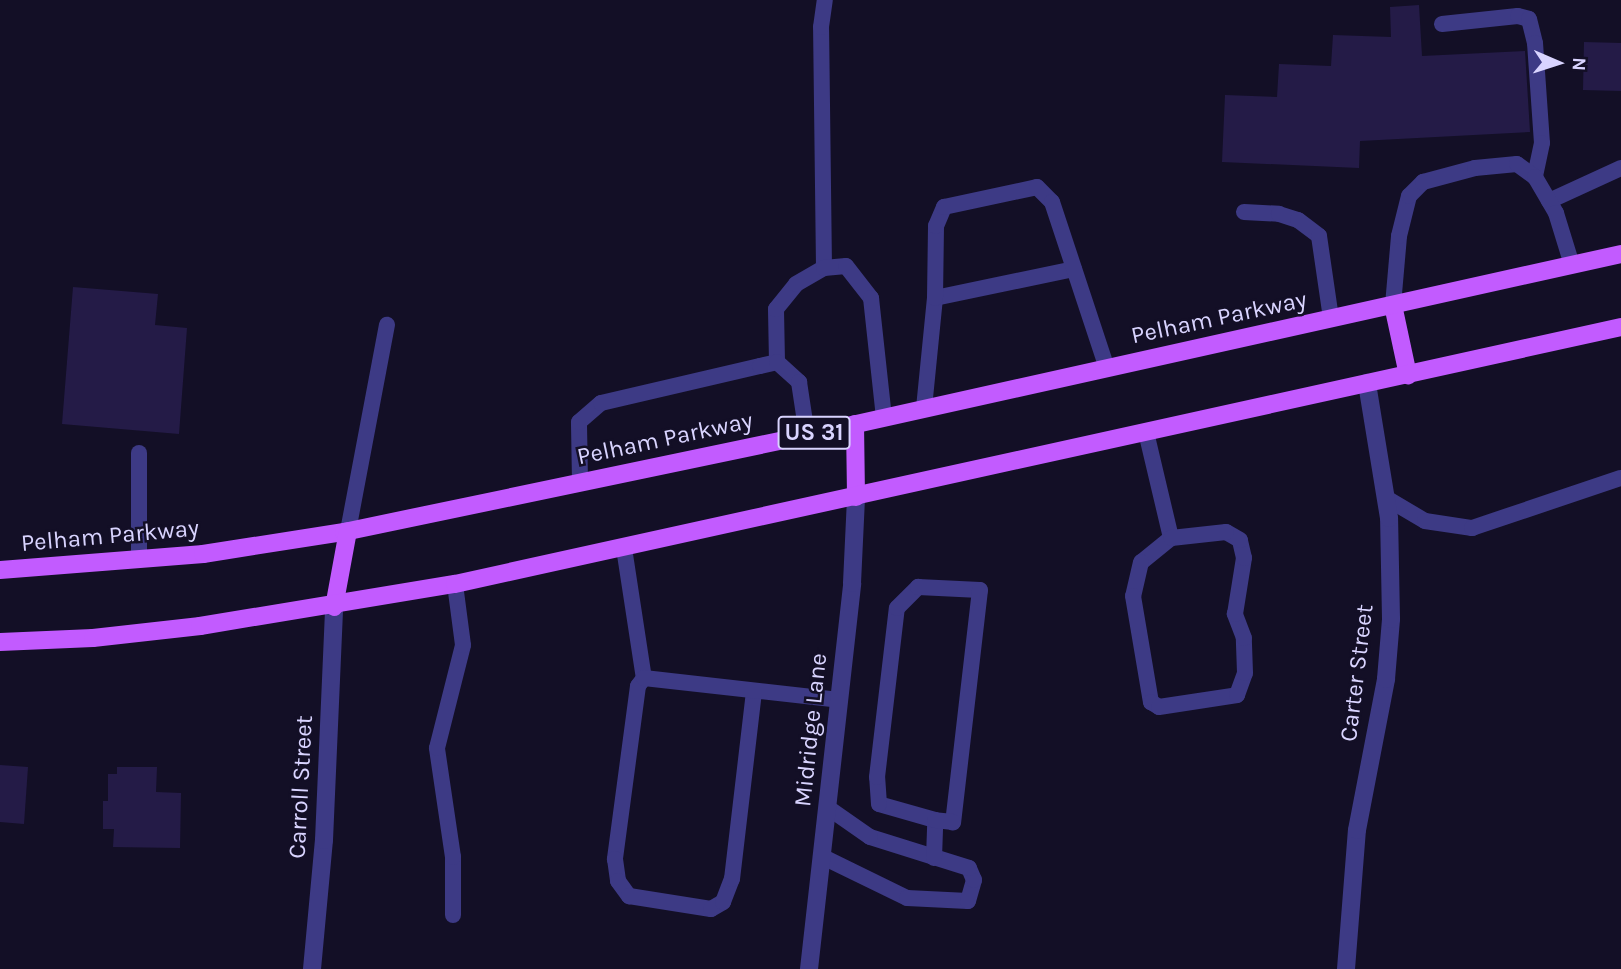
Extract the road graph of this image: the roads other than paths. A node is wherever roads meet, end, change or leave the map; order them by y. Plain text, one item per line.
1 (825, 0) edge
2 (1442, 24) dead end
3 (1621, 168) edge
4 (1535, 177) junction
5 (1549, 201) junction
6 (1244, 212) dead end
7 (1621, 254) edge
8 (1572, 265) junction
9 (824, 268) junction
10 (1074, 269) junction
11 (935, 298) junction
12 (1393, 305) junction
13 (1331, 318) junction
14 (387, 326) dead end
15 (1621, 327) edge
16 (777, 362) junction
17 (1107, 368) junction
18 (1408, 374) junction
19 (1367, 383) junction
20 (924, 408) junction
21 (884, 417) junction
22 (855, 424) junction
23 (1146, 432) junction
24 (807, 435) junction
25 (139, 453) dead end
26 (1621, 478) edge
27 (580, 482) junction
28 (856, 497) junction
29 (1386, 498) junction
30 (348, 531) junction
31 (1171, 538) junction
32 (624, 548) junction
33 (139, 559) junction
34 (0, 570) edge
35 (455, 584) junction
36 (334, 607) junction
37 (0, 642) edge
38 (644, 678) junction
39 (754, 691) junction
40 (839, 700) junction
41 (827, 807) junction
42 (935, 820) junction
43 (821, 856) junction
44 (934, 858) junction
45 (453, 915) dead end
46 (312, 969) edge
47 (809, 969) edge
48 (1346, 969) edge

1 - 9 lane
2 - 4 lane
3 - 5 lane
4 - 5 lane
4 - 12 lane
5 - 8 lane
6 - 13 lane
7 - 8 main road, Pelham Parkway / US 31
8 - 12 main road, Pelham Parkway / US 31
9 - 16 lane
9 - 21 lane
10 - 11 lane
10 - 11 lane
10 - 17 lane
11 - 20 lane
12 - 13 main road, Pelham Parkway / US 31
12 - 18 main road
13 - 17 main road, Pelham Parkway / US 31
14 - 30 lane
15 - 18 main road
16 - 24 lane
16 - 27 lane
17 - 20 main road, Pelham Parkway / US 31
18 - 19 main road
19 - 23 main road
19 - 29 street, Carter Street
20 - 21 main road, Pelham Parkway / US 31
21 - 22 main road, Pelham Parkway / US 31
22 - 24 main road, Pelham Parkway / US 31
22 - 28 main road
23 - 28 main road
23 - 31 lane
24 - 27 main road, Pelham Parkway / US 31
25 - 33 lane
26 - 29 lane
27 - 30 main road, Pelham Parkway / US 31
28 - 32 main road
28 - 40 street, Midridge Lane
29 - 48 street, Carter Street
30 - 33 main road, Pelham Parkway / US 31
30 - 36 main road
31 - 31 lane
32 - 35 main road
32 - 38 lane
33 - 34 main road, Pelham Parkway / US 31
35 - 36 main road
35 - 45 lane
36 - 37 main road
36 - 46 street, Carroll Street
38 - 39 lane
38 - 39 lane
39 - 40 lane
40 - 41 street, Midridge Lane
41 - 43 street, Midridge Lane
41 - 44 lane
42 - 42 lane
42 - 44 lane
43 - 44 lane
43 - 47 street, Midridge Lane

